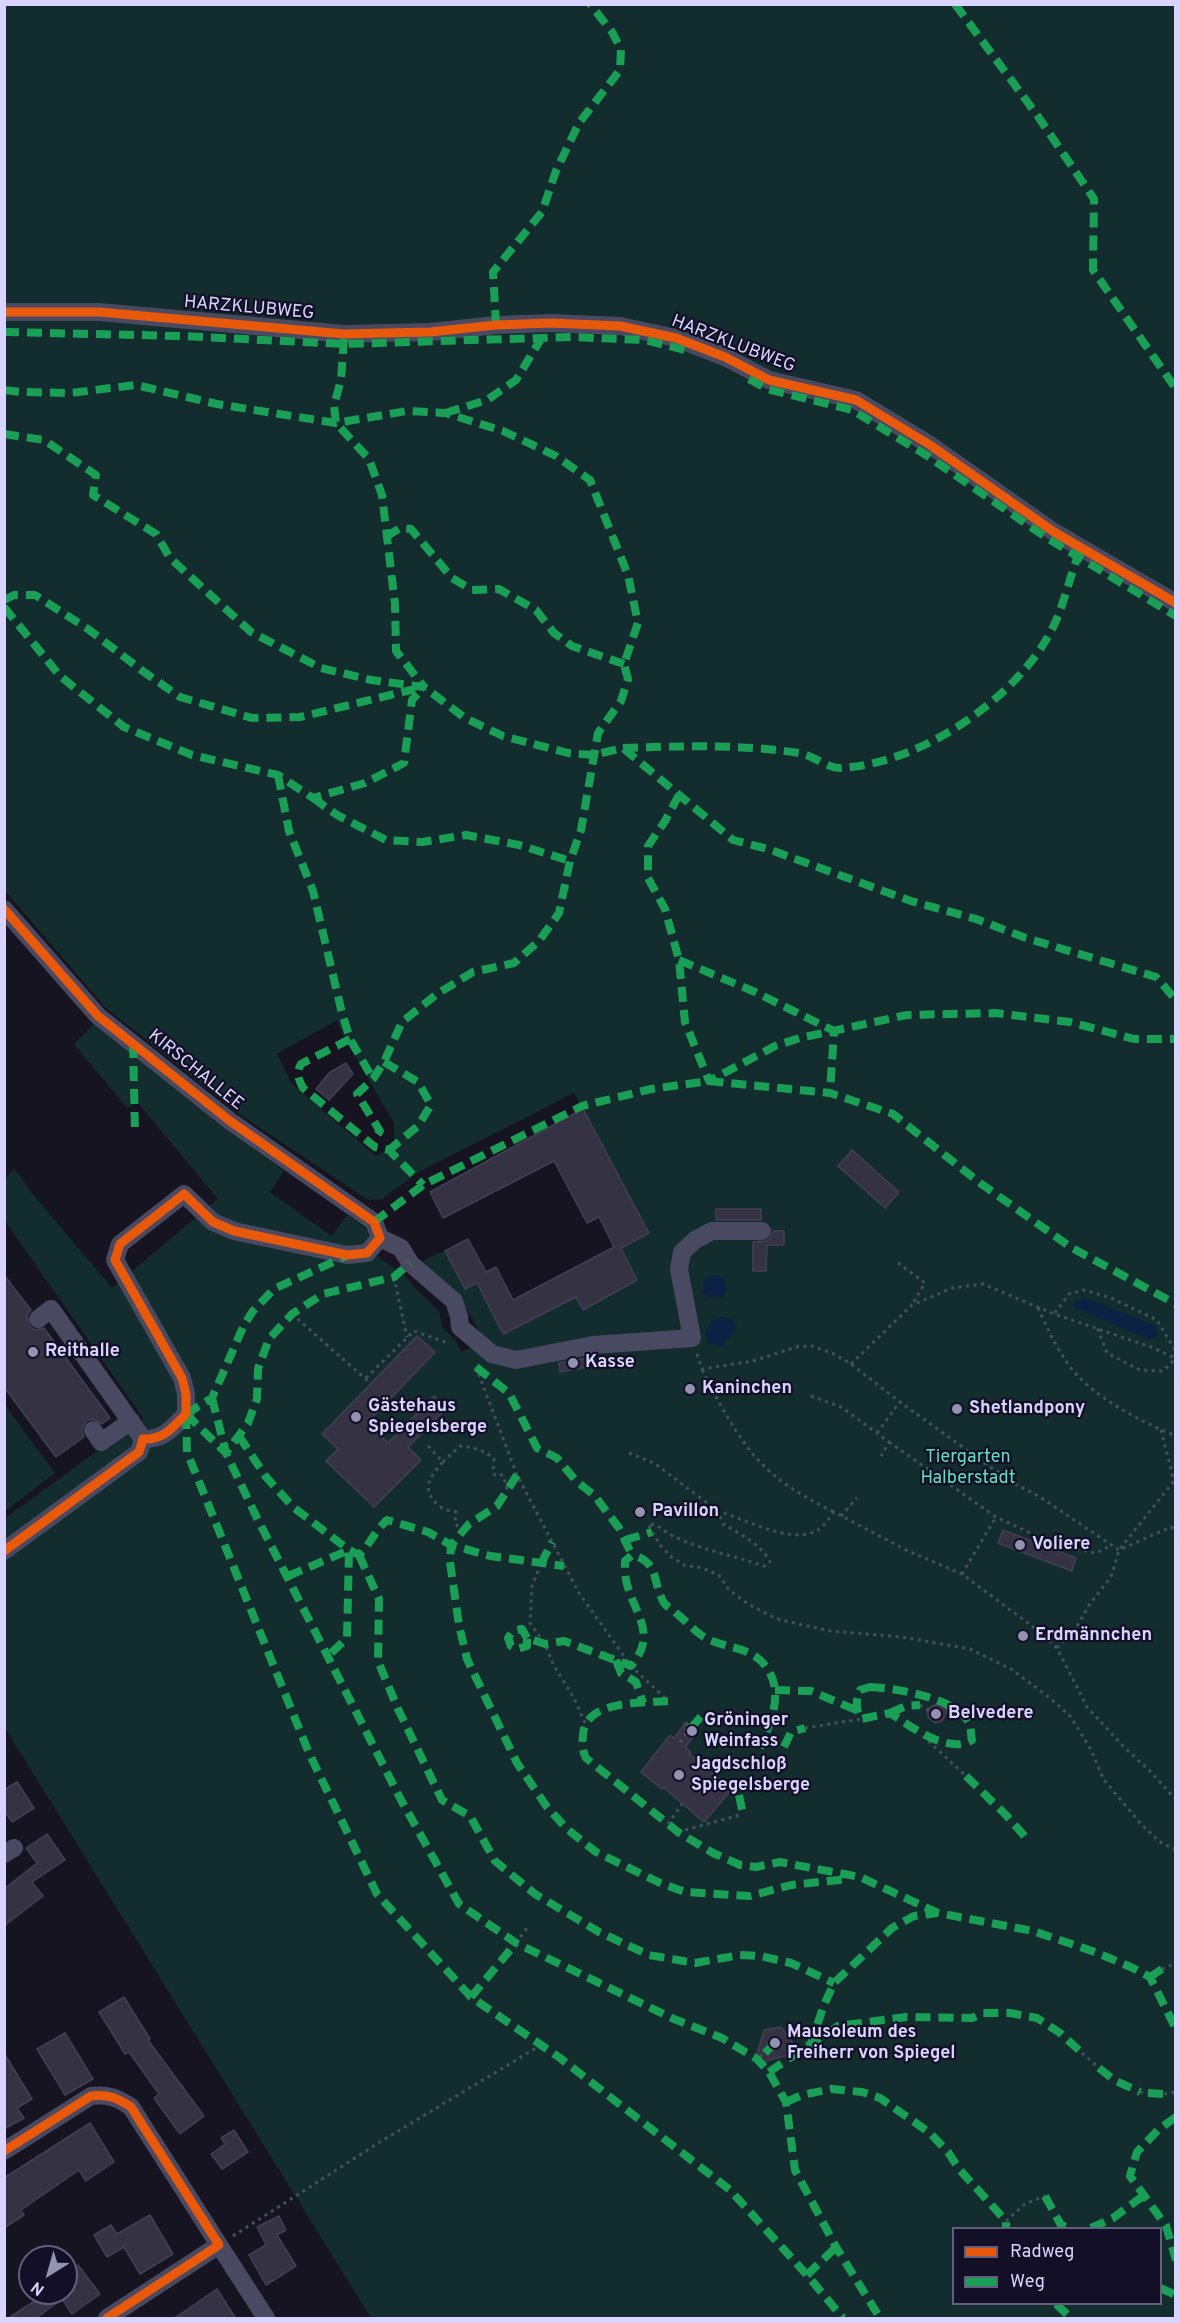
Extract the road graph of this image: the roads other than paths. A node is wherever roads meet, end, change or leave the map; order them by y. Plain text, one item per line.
1 (4, 312) edge
2 (1176, 603) edge
3 (4, 909) edge
4 (762, 1231) dead end
5 (380, 1238) junction
6 (38, 1320) dead end
7 (86, 1385) dead end
8 (105, 1387) junction
9 (131, 1421) junction
10 (93, 1430) dead end
11 (143, 1439) junction
12 (4, 1551) edge
13 (4, 2151) edge
14 (219, 2245) junction
15 (107, 2319) edge
16 (266, 2319) edge

1 - 2 street, HARZKLUBWEG
3 - 5 street, KIRSCHALLEE
4 - 5 street
5 - 11 street
6 - 8 street
7 - 8 street
8 - 9 street
9 - 10 street
9 - 11 street
11 - 12 street
13 - 14 street
14 - 15 street
14 - 16 street

